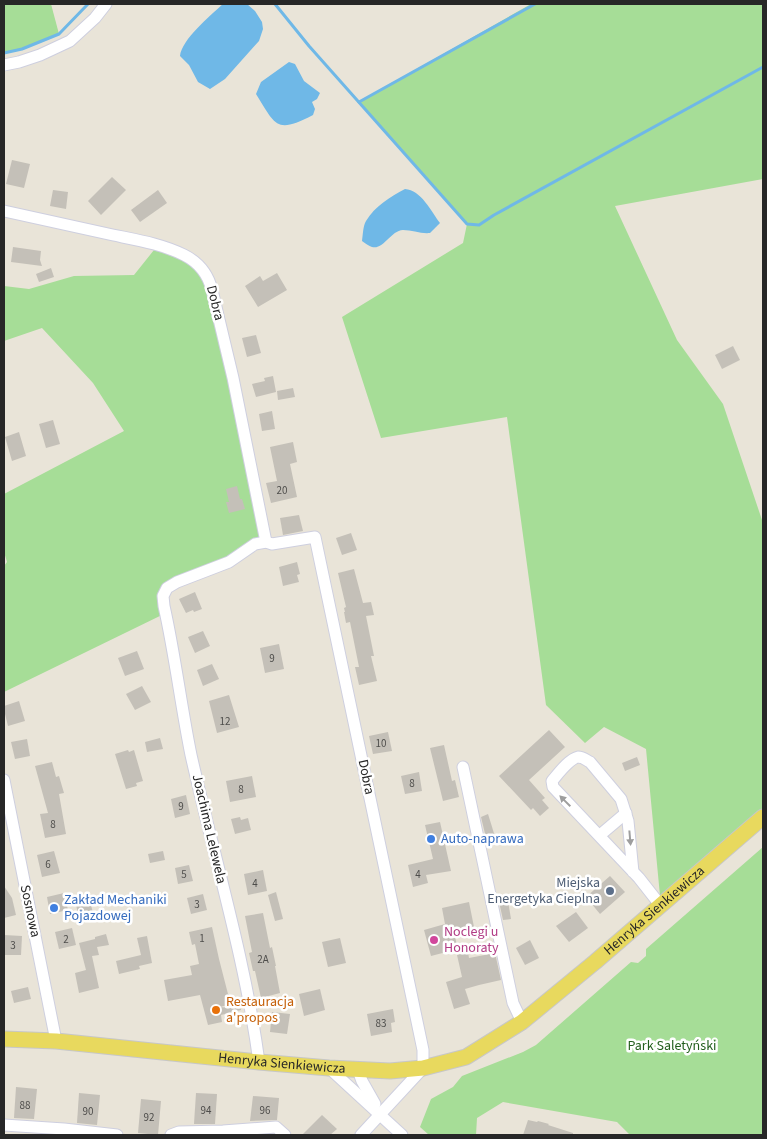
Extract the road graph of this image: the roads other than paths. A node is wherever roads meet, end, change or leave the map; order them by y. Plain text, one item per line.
1 (106, 4) edge
2 (4, 65) edge
3 (4, 211) edge
4 (266, 542) junction
5 (163, 596) joint
6 (463, 767) dead end
7 (4, 780) edge
8 (626, 813) junction
9 (763, 817) edge
10 (600, 835) junction
11 (633, 872) junction
12 (661, 906) junction
13 (522, 1022) junction
14 (4, 1031) edge
15 (4, 1039) edge
16 (30, 1041) junction
17 (56, 1041) junction
18 (259, 1062) junction
19 (329, 1068) junction
20 (424, 1068) junction
21 (358, 1070) junction
22 (380, 1115) junction
23 (4, 1124) edge
24 (75, 1133) edge
25 (117, 1135) edge
26 (171, 1135) edge
27 (285, 1135) edge
28 (361, 1135) edge
29 (402, 1135) edge

1 - 2 street
3 - 4 street, Dobra
4 - 5 street, Dobra
4 - 20 street, Dobra
5 - 18 street, Joachima Lelewela
6 - 13 street
7 - 17 street, Sosnowa
8 - 10 street
10 -> 8 street
8 -> 11 street
9 - 12 main road, Henryka Sienkiewicza
10 - 11 street
11 - 12 street
12 - 13 main road, Henryka Sienkiewicza
13 - 20 main road, Henryka Sienkiewicza
14 - 16 main road, Henryka Sienkiewicza
15 - 16 main road, Henryka Sienkiewicza
16 - 17 main road, Henryka Sienkiewicza
17 - 18 main road, Henryka Sienkiewicza
18 - 19 main road, Henryka Sienkiewicza
19 - 21 main road, Henryka Sienkiewicza
19 - 22 street
20 - 21 main road, Henryka Sienkiewicza
20 - 22 street
21 - 22 street
22 - 28 street
22 - 29 street
23 - 24 street
24 - 25 street
26 - 27 street

